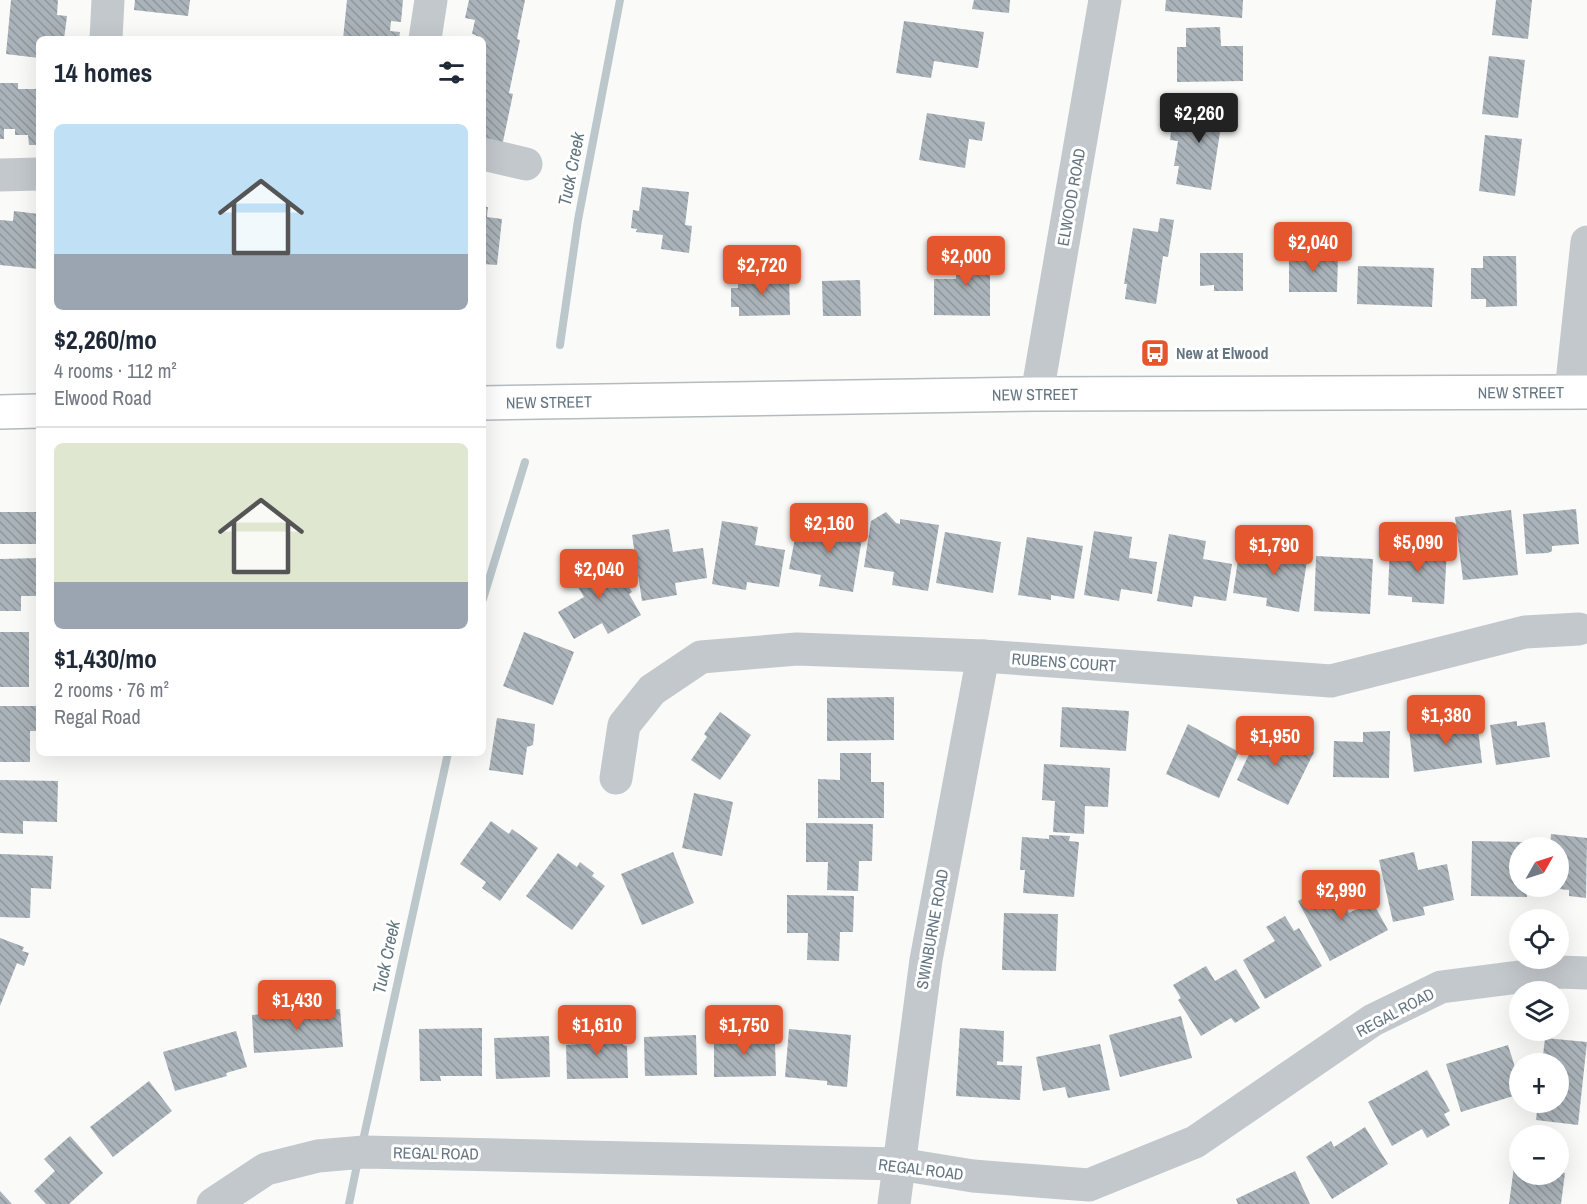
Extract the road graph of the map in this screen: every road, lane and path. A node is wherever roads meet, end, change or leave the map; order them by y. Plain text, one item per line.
1 (108, 0) edge
2 (431, 0) edge
3 (1106, 0) edge
4 (106, 36) edge
5 (425, 36) edge
6 (486, 155) edge
7 (526, 164) dead end
8 (36, 174) edge
9 (0, 175) edge
10 (1587, 242) edge
11 (1579, 392) edge
12 (1037, 394) junction
13 (491, 403) edge
14 (36, 411) edge
15 (0, 412) edge
16 (1579, 629) dead end
17 (983, 656) junction
18 (616, 778) dead end
19 (1587, 973) edge
20 (899, 1164) junction
21 (213, 1204) edge
22 (894, 1204) edge

1 - 4 street
2 - 5 street
3 - 12 street, ELWOOD ROAD
6 - 7 street
8 - 9 street
10 - 11 street
11 - 12 main road, NEW STREET
12 - 13 main road, NEW STREET
14 - 15 main road
16 - 17 street, RUBENS COURT
17 - 18 street, RUBENS COURT
17 - 20 street, SWINBURNE ROAD
19 - 20 street, REGAL ROAD
20 - 21 street, REGAL ROAD
20 - 22 street, SWINBURNE ROAD

